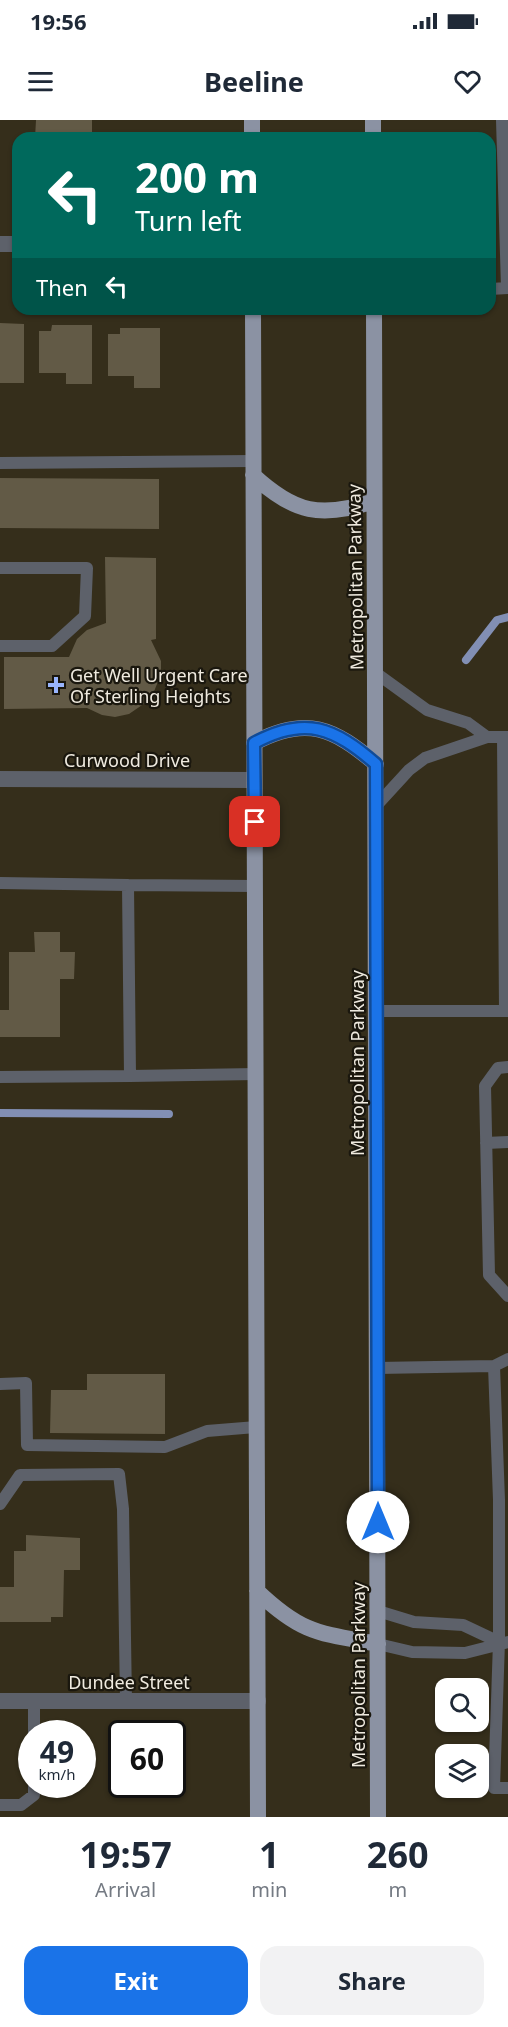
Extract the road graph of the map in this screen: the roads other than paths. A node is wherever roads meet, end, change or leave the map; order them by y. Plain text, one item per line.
1 (502, 120) edge
2 (507, 288) edge
3 (253, 315) edge
4 (374, 315) edge
5 (0, 463) edge
6 (253, 468) junction
7 (374, 501) junction
8 (0, 568) edge
9 (0, 646) edge
10 (376, 673) junction
11 (487, 737) junction
12 (506, 737) edge
13 (254, 743) junction
14 (376, 764) junction
15 (0, 779) edge
16 (254, 780) junction
17 (376, 806) junction
18 (506, 810) edge
19 (0, 883) edge
20 (128, 885) junction
21 (255, 886) junction
22 (506, 954) edge
23 (376, 1011) junction
24 (506, 1011) edge
25 (508, 1067) edge
26 (257, 1074) junction
27 (130, 1076) junction
28 (0, 1077) edge
29 (508, 1142) edge
30 (486, 1143) junction
31 (508, 1296) edge
32 (508, 1359) edge
33 (494, 1366) junction
34 (377, 1368) junction
35 (0, 1384) edge
36 (257, 1427) junction
37 (0, 1504) edge
38 (503, 1509) edge
39 (503, 1565) edge
40 (257, 1591) junction
41 (378, 1611) junction
42 (503, 1642) edge
43 (378, 1644) junction
44 (502, 1696) edge
45 (0, 1701) edge
46 (34, 1701) junction
47 (126, 1701) junction
48 (258, 1701) junction
49 (34, 1720) edge
50 (508, 1788) edge
51 (30, 1798) edge
52 (0, 1804) edge
53 (258, 1817) edge
54 (378, 1817) edge

1 - 2 lane
3 - 6 main road
4 - 7 main road, Metropolitan Parkway
5 - 6 lane
6 - 7 main road
6 - 13 main road
7 - 10 main road, Metropolitan Parkway
8 - 9 lane
10 - 11 lane
10 - 14 main road, Metropolitan Parkway
11 - 12 lane
11 - 17 lane
12 - 18 lane
13 - 14 main road
13 - 16 main road
14 - 17 main road, Metropolitan Parkway
15 - 16 street, Curwood Drive
16 - 21 main road
17 - 23 main road, Metropolitan Parkway
18 - 22 lane
19 - 20 lane
20 - 21 lane
20 - 27 lane
21 - 26 main road
22 - 24 lane
23 - 24 lane
23 - 34 main road, Metropolitan Parkway
25 - 30 lane
26 - 27 lane
26 - 36 main road
27 - 28 lane
29 - 30 lane
30 - 31 lane
32 - 33 lane
33 - 34 lane
33 - 38 lane
34 - 41 main road, Metropolitan Parkway
35 - 36 lane
36 - 40 main road
37 - 47 lane
38 - 39 lane
39 - 42 lane
40 - 43 main road
40 - 48 main road
41 - 42 lane
41 - 43 main road, Metropolitan Parkway
42 - 43 lane
42 - 44 lane
43 - 54 main road, Metropolitan Parkway
44 - 50 lane
45 - 46 street, Dundee Street
46 - 47 street, Dundee Street
46 - 49 lane
47 - 48 street, Dundee Street
48 - 53 main road
51 - 52 lane

